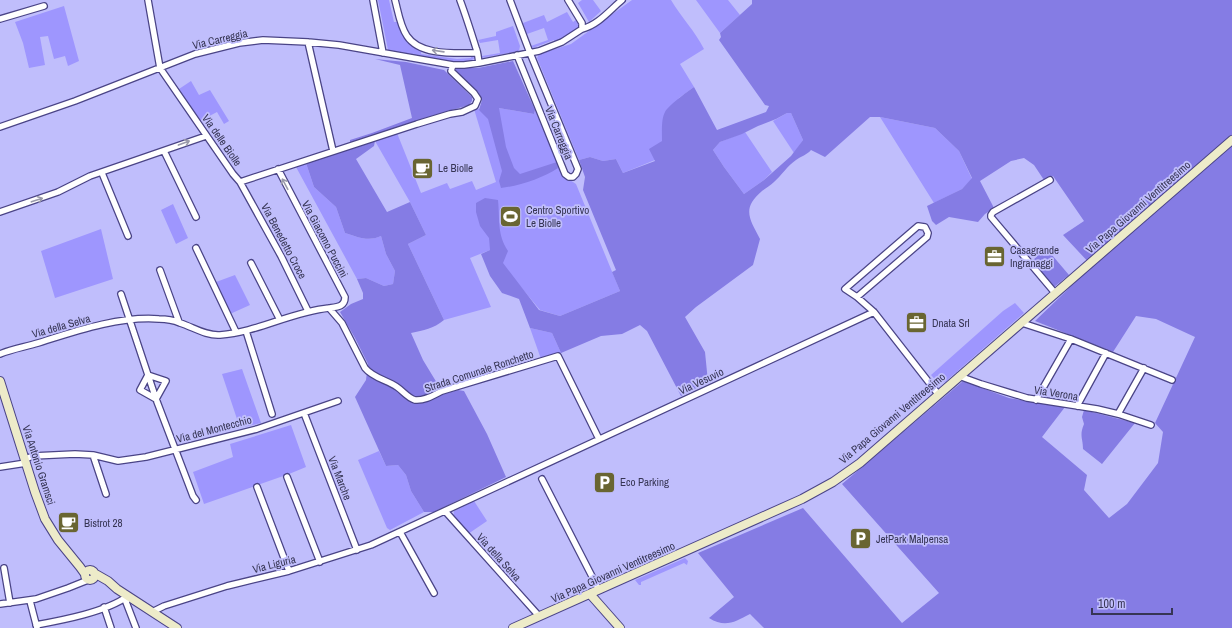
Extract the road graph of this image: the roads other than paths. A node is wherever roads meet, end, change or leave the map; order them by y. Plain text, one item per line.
1 (148, 0) edge
2 (373, 0) edge
3 (395, 0) edge
4 (460, 0) edge
5 (510, 0) edge
6 (568, 0) edge
7 (622, 0) edge
8 (44, 6) dead end
9 (0, 19) edge
10 (582, 29) junction
11 (308, 42) junction
12 (383, 52) junction
13 (530, 52) junction
14 (477, 53) junction
15 (517, 55) junction
16 (479, 63) junction
17 (453, 65) junction
18 (160, 68) junction
19 (0, 127) edge
20 (206, 136) junction
21 (1232, 140) edge
22 (164, 151) junction
23 (333, 151) junction
24 (278, 169) junction
25 (102, 173) junction
26 (1050, 180) dead end
27 (240, 182) junction
28 (0, 212) edge
29 (196, 217) dead end
30 (128, 236) dead end
31 (196, 248) dead end
32 (251, 263) dead end
33 (160, 270) dead end
34 (1055, 293) junction
35 (121, 294) dead end
36 (857, 297) junction
37 (329, 308) junction
38 (308, 311) junction
39 (874, 312) junction
40 (129, 319) junction
41 (280, 320) junction
42 (179, 322) junction
43 (1022, 323) junction
44 (246, 331) junction
45 (236, 332) junction
46 (1071, 339) junction
47 (1106, 353) junction
48 (0, 354) edge
49 (1144, 368) junction
50 (148, 375) junction
51 (959, 376) junction
52 (1172, 380) dead end
53 (0, 381) edge
54 (938, 394) junction
55 (156, 399) junction
56 (1036, 400) junction
57 (338, 401) dead end
58 (1077, 406) junction
59 (304, 413) junction
60 (272, 414) dead end
61 (1118, 414) junction
62 (1150, 425) dead end
63 (599, 438) junction
64 (176, 450) junction
65 (93, 455) junction
66 (25, 461) junction
67 (0, 467) edge
68 (537, 468) joint
69 (287, 477) dead end
70 (542, 478) dead end
71 (257, 487) dead end
72 (106, 494) dead end
73 (196, 500) dead end
74 (445, 511) junction
75 (400, 532) junction
76 (357, 550) junction
77 (320, 562) junction
78 (4, 568) dead end
79 (289, 571) junction
80 (89, 575) junction
81 (599, 590) junction
82 (434, 593) dead end
83 (590, 594) junction
84 (128, 596) junction
85 (30, 601) junction
86 (10, 603) junction
87 (0, 604) edge
88 (104, 607) junction
89 (152, 612) junction
90 (539, 616) junction
91 (55, 622) junction
92 (37, 626) edge
93 (57, 628) edge
94 (112, 628) edge
95 (136, 628) edge
96 (177, 628) edge
97 (513, 628) edge
98 (620, 628) edge

1 - 18 street
2 - 12 street
14 -> 3 street
4 - 14 street
5 - 13 street, Via Carreggia
6 - 10 street
7 - 10 street, Via Carreggia
8 - 9 street
10 - 13 street, Via Carreggia
11 - 12 street, Via Carreggia
11 - 18 street, Via Carreggia
11 - 23 street
12 - 17 street, Via Carreggia
13 - 15 street, Via Carreggia
13 - 15 street, Via Carreggia
14 - 16 street
15 - 16 street, Via Carreggia
16 - 17 street, Via Carreggia
17 - 23 street, Via delle Biolle
18 - 19 street, Via Carreggia
18 - 20 street, Via delle Biolle
22 -> 20 street
20 - 27 street, Via delle Biolle
21 - 34 street, Via Papa Giovanni Ventitreesimo
22 - 25 street
22 - 29 street
23 - 24 street, Via delle Biolle
24 - 27 street, Via delle Biolle
37 -> 24 street, Via Giacomo Puccini
28 -> 25 street
25 - 30 street
26 - 34 street
27 - 38 street, Via Benedetto Croce
31 - 45 street
32 - 41 street
33 - 42 street
34 - 43 street, Via Papa Giovanni Ventitreesimo
35 - 40 street
36 - 36 street
36 - 39 street
37 - 38 street, Via della Selva
37 - 63 street, Strada Comunale Ronchetto
38 - 41 street, Via della Selva
39 - 54 street
39 - 63 street, Via Vesuvio
40 - 42 street, Via della Selva
40 - 48 street, Via della Selva
40 - 50 street
41 - 44 street, Via della Selva
42 - 45 street, Via della Selva
43 - 46 street
43 - 51 street, Via Papa Giovanni Ventitreesimo
44 - 45 street, Via della Selva
44 - 60 street
46 - 47 street
46 - 56 street
47 - 49 street
47 - 58 street
49 - 52 street
49 - 61 street
50 - 55 street
50 - 55 street
50 - 55 street
51 - 54 street, Via Papa Giovanni Ventitreesimo
51 - 56 street, Via Verona
53 - 66 street, Via Antonio Gramsci
54 - 81 street, Via Papa Giovanni Ventitreesimo
55 - 64 street
56 - 58 street, Via Verona
57 - 59 street, Via del Montecchio
58 - 61 street, Via Verona
59 - 64 street, Via del Montecchio
59 - 76 street, Via Marche
61 - 62 street, Via Verona
63 - 68 street, Via Vesuvio
64 - 65 street, Via del Montecchio
64 - 73 street
65 - 66 street, Via del Montecchio
65 - 72 street
66 - 67 street, Via del Montecchio
66 - 80 street, Via Antonio Gramsci
68 - 74 street, Via Liguria
69 - 77 street
70 - 81 street
71 - 79 street
74 - 75 street, Via Liguria
74 - 90 street, Via della Selva
75 - 76 street, Via Liguria
75 - 82 street
76 - 77 street, Via Liguria
77 - 79 street, Via Liguria
78 - 86 street
79 - 89 street, Via Liguria
80 - 84 street
80 - 85 street
81 - 83 street, Via Papa Giovanni Ventitreesimo
83 - 90 street, Via Papa Giovanni Ventitreesimo
83 - 98 street
84 - 88 street
84 - 89 street
84 - 95 street
85 - 86 street
85 - 92 street
86 - 87 street
88 - 91 street
88 - 94 street
89 - 96 street
90 - 97 street, Via Papa Giovanni Ventitreesimo
91 - 92 street
91 - 93 street

